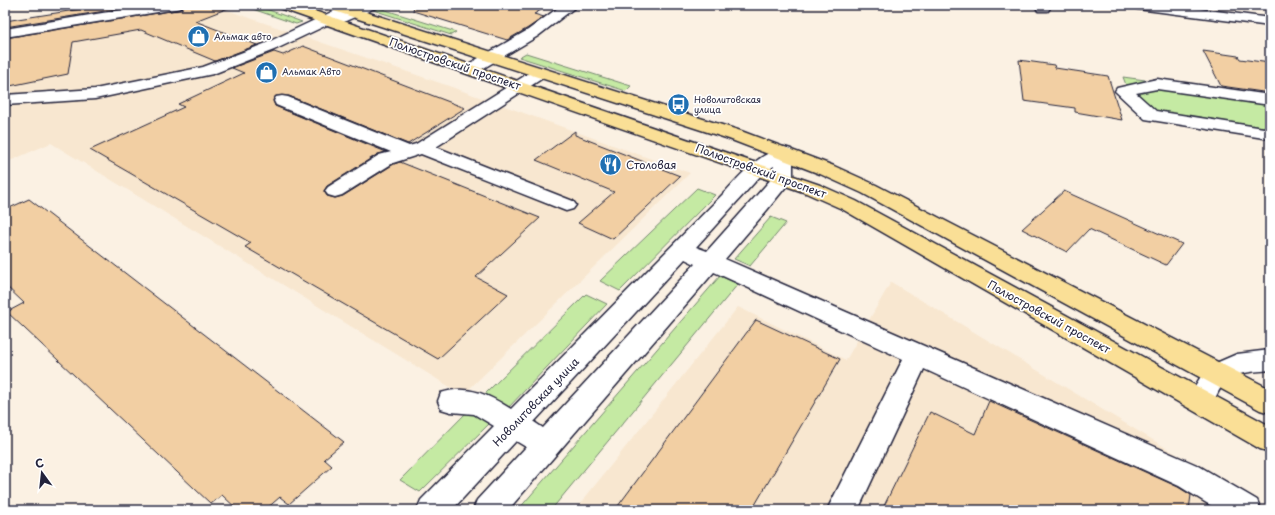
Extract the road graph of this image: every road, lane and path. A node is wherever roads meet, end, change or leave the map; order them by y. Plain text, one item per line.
1 (176, 5) edge
2 (284, 5) edge
3 (370, 5) edge
4 (571, 5) edge
5 (1138, 5) edge
6 (350, 12) junction
7 (330, 15) edge
8 (1270, 22) edge
9 (5, 33) edge
10 (491, 58) junction
11 (471, 69) junction
12 (540, 73) junction
13 (520, 86) junction
14 (5, 100) edge
15 (1270, 100) edge
16 (282, 101) dead end
17 (1270, 134) edge
18 (415, 150) junction
19 (784, 153) junction
20 (756, 169) junction
21 (783, 178) junction
22 (335, 191) dead end
23 (566, 205) dead end
24 (682, 249) junction
25 (711, 261) junction
26 (918, 354) junction
27 (1270, 360) edge
28 (1216, 374) junction
29 (1199, 400) junction
30 (451, 401) dead end
31 (1270, 402) edge
32 (514, 425) junction
33 (1270, 440) edge
34 (547, 445) junction
35 (432, 510) edge
36 (488, 510) edge
37 (842, 510) edge
38 (1246, 510) edge

1 - 9 street
2 - 7 main road, Полюстровский проспект
3 - 6 street
4 - 10 street
5 - 8 street
6 - 7 main road, Полюстровский проспект
6 - 10 main road, Полюстровский проспект
7 - 11 main road, Полюстровский проспект
7 - 14 street
10 - 11 street
10 - 12 main road, Полюстровский проспект
11 - 13 main road, Полюстровский проспект
12 - 13 street
12 - 19 main road, Полюстровский проспект
13 - 18 street
13 - 20 main road, Полюстровский проспект
15 - 17 street
16 - 18 street
18 - 22 street
18 - 23 street
19 - 20 street, Новолитовская улица
19 - 21 street
19 - 28 main road, Полюстровский проспект
20 - 21 main road, Полюстровский проспект
20 - 24 street, Новолитовская улица
21 - 25 street
21 - 29 main road, Полюстровский проспект
24 - 25 street
24 - 32 street, Новолитовская улица
25 - 26 street
25 - 34 street
26 - 37 street
26 - 38 street
27 - 28 street
28 - 29 street
28 - 31 main road, Полюстровский проспект
29 - 33 main road, Полюстровский проспект
30 - 32 street
32 - 34 street
32 - 35 street, Новолитовская улица
34 - 36 street

